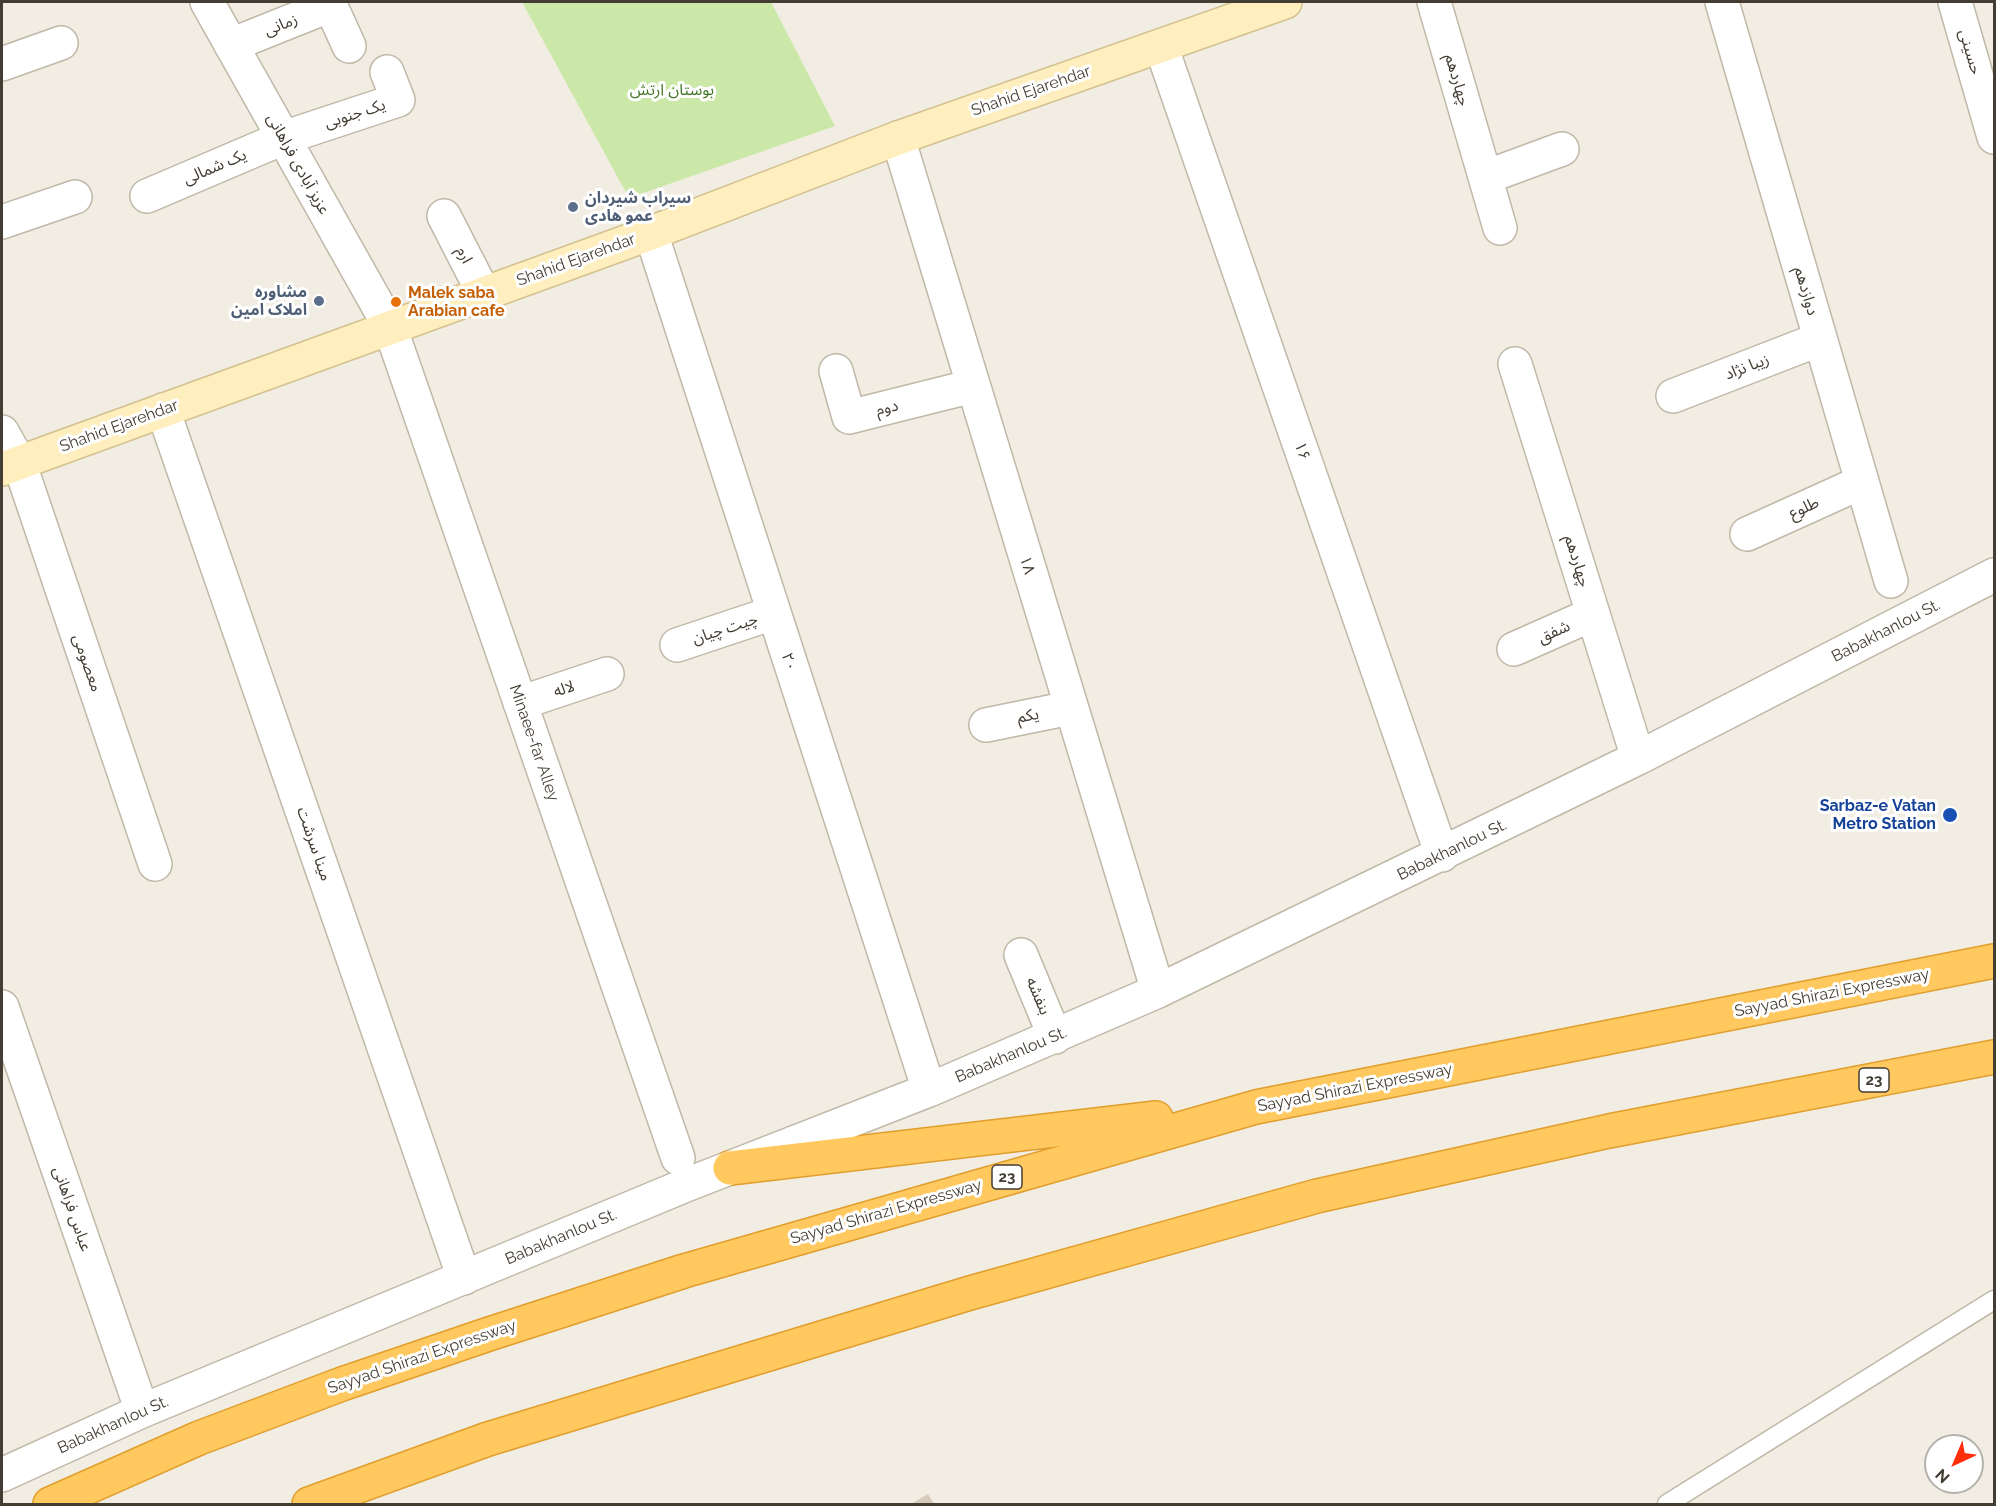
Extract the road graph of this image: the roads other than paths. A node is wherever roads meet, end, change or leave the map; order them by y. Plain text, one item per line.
1 (207, 2) edge
2 (1285, 2) edge
3 (1434, 2) edge
4 (1722, 2) edge
5 (1955, 2) edge
6 (330, 3) edge
7 (61, 43) dead end
8 (231, 45) junction
9 (350, 45) dead end
10 (1161, 46) junction
11 (2, 64) edge
12 (387, 72) dead end
13 (1995, 137) edge
14 (283, 138) junction
15 (898, 138) junction
16 (1562, 149) dead end
17 (1486, 177) junction
18 (147, 195) dead end
19 (75, 197) dead end
20 (444, 216) dead end
21 (2, 222) edge
22 (1500, 228) dead end
23 (651, 232) junction
24 (483, 294) junction
25 (390, 327) junction
26 (1820, 339) junction
27 (1515, 364) dead end
28 (836, 371) dead end
29 (973, 386) junction
30 (1673, 396) dead end
31 (163, 410) junction
32 (2, 432) edge
33 (10, 465) edge
34 (1862, 482) junction
35 (1747, 534) dead end
36 (1995, 575) edge
37 (1891, 581) dead end
38 (773, 613) junction
39 (1593, 614) junction
40 (677, 645) dead end
41 (1514, 650) dead end
42 (607, 675) dead end
43 (520, 703) junction
44 (1071, 708) junction
45 (986, 725) dead end
46 (1638, 758) junction
47 (1442, 855) junction
48 (154, 864) dead end
49 (1021, 955) dead end
50 (1995, 961) edge
51 (1158, 991) junction
52 (2, 1007) edge
53 (1055, 1037) junction
54 (1995, 1058) edge
55 (929, 1090) junction
56 (1256, 1107) junction
57 (678, 1158) dead end
58 (730, 1168) junction
59 (464, 1278) junction
60 (1995, 1300) edge
61 (142, 1411) junction
62 (2, 1475) edge
63 (51, 1504) edge
64 (309, 1504) edge
65 (1667, 1504) edge

1 - 8 street, عزیز آبادی فراهانی
2 - 10 main road, Shahid Ejarehdar
3 - 17 street, چهاردهم
4 - 26 street, دوازدهم
5 - 13 street, حسینی
6 - 8 street, زمانی
6 - 9 street
7 - 11 street
8 - 14 street, عزیز آبادی فراهانی
10 - 15 main road, Shahid Ejarehdar
10 - 47 street, ۱۶
12 - 14 street, یک جنوبی
14 - 18 street, یک شمالی
14 - 25 street, عزیز آبادی فراهانی
15 - 23 main road, Shahid Ejarehdar
15 - 29 street, ۱۸
16 - 17 street
17 - 22 street, چهاردهم
19 - 21 street
20 - 24 street, ارم
23 - 24 main road, Shahid Ejarehdar
23 - 38 street, ۲۰
24 - 25 main road, Shahid Ejarehdar
25 - 31 main road, Shahid Ejarehdar
25 - 43 street, Minaee-far Alley
26 - 30 street, زیبا نژاد
26 - 34 street, دوازدهم
27 - 39 street, چهاردهم
28 - 29 street, دوم
29 - 44 street, ۱۸
31 - 33 main road, Shahid Ejarehdar
31 - 59 street, مینا سرشت
32 - 33 street, معصومی
33 - 48 street, معصومی
34 - 35 street, طلوع
34 - 37 street, دوازدهم
36 - 46 street, Babakhanlou St.
38 - 40 street, چیت چیان
38 - 55 street, ۲۰
39 - 41 street, شفق
39 - 46 street, چهاردهم
42 - 43 street, لاله
43 - 57 street, Minaee-far Alley
44 - 45 street, یکم
44 - 51 street, ۱۸
46 - 47 street, Babakhanlou St.
47 - 51 street, Babakhanlou St.
49 - 53 street, بنفشه
50 - 56 highway, Sayyad Shirazi Expressway / 23
51 - 53 street, Babakhanlou St.
52 - 61 street, عباس فراهانی
53 - 55 street, Babakhanlou St.
54 - 64 highway, 23
55 - 58 street, Babakhanlou St.
56 - 58 highway
56 - 63 highway, Sayyad Shirazi Expressway / 23
58 - 59 street, Babakhanlou St.
59 - 61 street, Babakhanlou St.
60 - 65 lane
61 - 62 street, Babakhanlou St.

